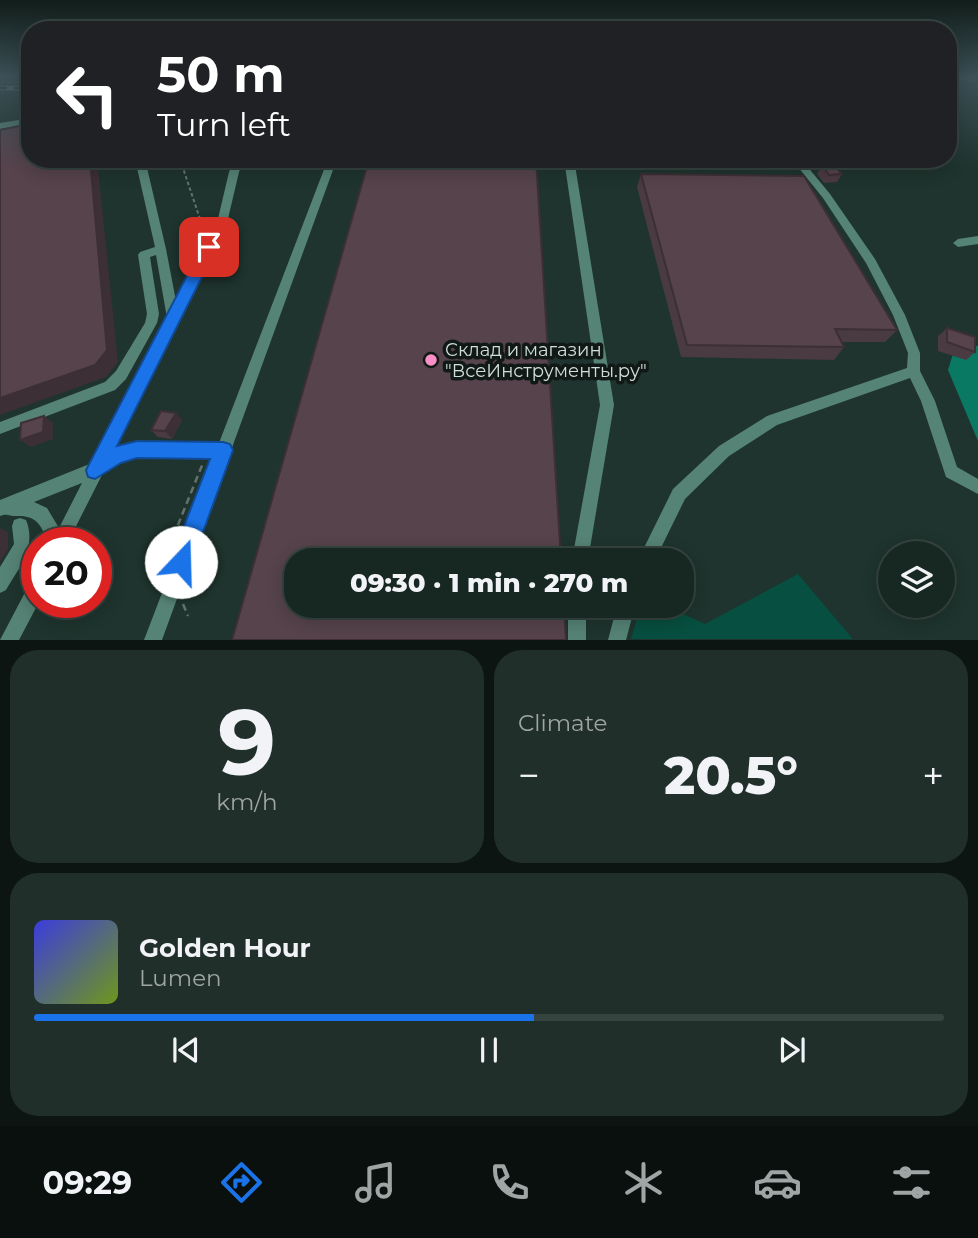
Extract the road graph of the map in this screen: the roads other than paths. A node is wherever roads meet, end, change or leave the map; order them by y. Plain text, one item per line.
1 (21, 122) edge
2 (0, 126) edge
3 (142, 168) edge
4 (236, 168) edge
5 (330, 168) edge
6 (570, 168) edge
7 (804, 168) edge
8 (978, 240) edge
9 (958, 243) dead end
10 (161, 249) junction
11 (173, 317) junction
12 (913, 371) junction
13 (0, 428) edge
14 (223, 450) junction
15 (95, 470) junction
16 (978, 488) edge
17 (0, 509) edge
18 (20, 526) dead end
19 (53, 527) edge
20 (66, 527) edge
21 (582, 548) edge
22 (652, 548) edge
23 (0, 584) edge
24 (21, 617) edge
25 (577, 618) edge
26 (623, 618) edge
27 (9, 639) edge
28 (153, 639) edge
29 (577, 639) edge
30 (617, 639) edge

1 - 2 street
3 - 10 street
4 - 11 street
5 - 14 street
6 - 21 street
7 - 12 street
8 - 9 street
10 - 11 street
10 - 13 street
11 - 15 street
12 - 16 street
12 - 22 street
14 - 15 street
14 - 28 street
15 - 17 street
15 - 20 street
17 - 19 street
18 - 23 lane
24 - 27 street
25 - 29 street
26 - 30 street

